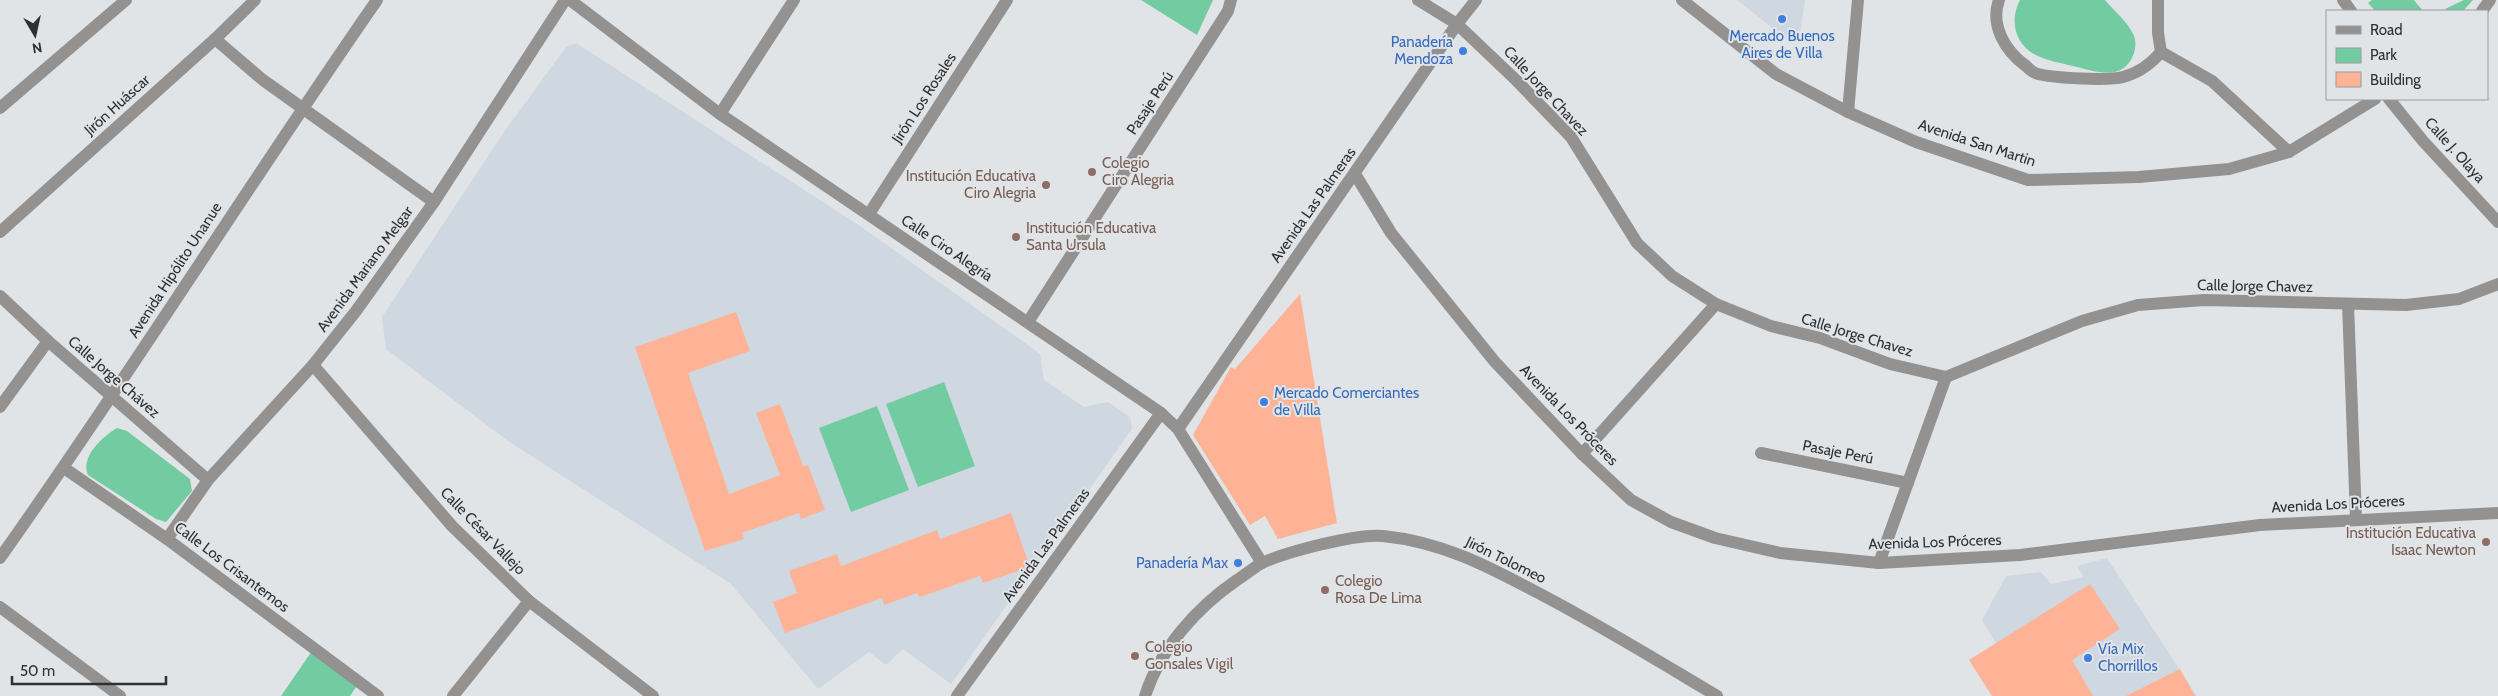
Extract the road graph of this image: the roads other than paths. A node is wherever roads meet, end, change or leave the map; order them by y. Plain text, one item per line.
1 (126, 0) edge
2 (255, 0) edge
3 (377, 0) edge
4 (566, 0) edge
5 (570, 0) edge
6 (794, 0) edge
7 (1007, 0) edge
8 (1236, 0) edge
9 (1418, 0) edge
10 (1476, 0) edge
11 (1682, 0) edge
12 (1858, 0) edge
13 (1999, 0) edge
14 (2158, 0) edge
15 (1230, 6) edge
16 (1457, 24) junction
17 (216, 39) junction
18 (2161, 52) junction
19 (2373, 100) edge
20 (2390, 100) edge
21 (0, 108) edge
22 (302, 108) junction
23 (1848, 112) junction
24 (720, 114) junction
25 (2289, 152) junction
26 (1354, 174) junction
27 (434, 202) junction
28 (869, 214) junction
29 (2498, 222) edge
30 (0, 232) edge
31 (2498, 284) edge
32 (0, 296) edge
33 (1716, 304) junction
34 (2348, 304) junction
35 (1028, 322) junction
36 (48, 341) junction
37 (313, 365) junction
38 (1946, 377) junction
39 (112, 396) junction
40 (0, 407) edge
41 (1161, 413) junction
42 (1178, 429) junction
43 (1582, 454) junction
44 (1761, 454) dead end
45 (64, 468) junction
46 (208, 480) junction
47 (1908, 483) junction
48 (2498, 513) edge
49 (2356, 518) junction
50 (167, 539) junction
51 (0, 558) edge
52 (1262, 563) junction
53 (1879, 563) junction
54 (529, 601) junction
55 (0, 607) edge
56 (120, 696) edge
57 (378, 696) edge
58 (453, 696) edge
59 (652, 696) edge
60 (957, 696) edge
61 (1145, 696) edge
62 (1717, 696) edge

1 - 21 street
2 - 17 street, Jirón Huáscar
3 - 22 street, Avenida Hipólito Unanue
4 - 27 street, Avenida Mariano Melgar
5 - 24 street, Calle Ciro Alegría
6 - 24 street
7 - 28 street, Jirón Los Rosales
8 - 15 street, Pasaje Perú
9 - 16 street, Calle Jorge Chavez
10 - 16 street, Avenida Las Palmeras
11 - 23 street, Avenida San Martin
12 - 23 street
13 - 18 street
14 - 18 street
15 - 35 street, Pasaje Perú
16 - 26 street, Avenida Las Palmeras
16 - 33 street, Calle Jorge Chavez
17 - 22 street
17 - 30 street, Jirón Huáscar
18 - 25 street
19 - 25 street, Avenida San Martin
20 - 29 street, Calle J. Olaya
22 - 27 street
22 - 39 street, Avenida Hipólito Unanue
23 - 25 street, Avenida San Martin
24 - 28 street, Calle Ciro Alegría
26 - 42 street, Avenida Las Palmeras
26 - 43 street, Avenida Los Próceres
27 - 37 street, Avenida Mariano Melgar
28 - 35 street, Calle Ciro Alegría
31 - 34 street, Calle Jorge Chavez
32 - 36 street, Calle Jorge Chávez
33 - 38 street, Calle Jorge Chavez
33 - 43 street
34 - 38 street, Calle Jorge Chavez
34 - 49 street
35 - 41 street, Calle Ciro Alegría
36 - 39 street, Calle Jorge Chávez
36 - 40 street
37 - 46 street, Avenida Mariano Melgar
37 - 54 street, Calle César Vallejo
38 - 47 street
39 - 45 street, Avenida Hipólito Unanue
39 - 46 street, Calle Jorge Chávez
41 - 42 street, Calle Ciro Alegría
41 - 60 street, Avenida Las Palmeras
42 - 52 street, Calle Ciro Alegría
43 - 53 street, Avenida Los Próceres
44 - 47 street, Pasaje Perú
45 - 50 street, Calle Los Crisantemos
45 - 51 street, Avenida Hipólito Unanue
46 - 50 street, Avenida Mariano Melgar
47 - 53 street
48 - 49 street, Avenida Los Próceres
49 - 53 street, Avenida Los Próceres
50 - 57 street, Calle Los Crisantemos
52 - 61 street, Jirón Tolomeo
52 - 62 street, Jirón Tolomeo
54 - 58 street
54 - 59 street, Calle César Vallejo
55 - 56 street

